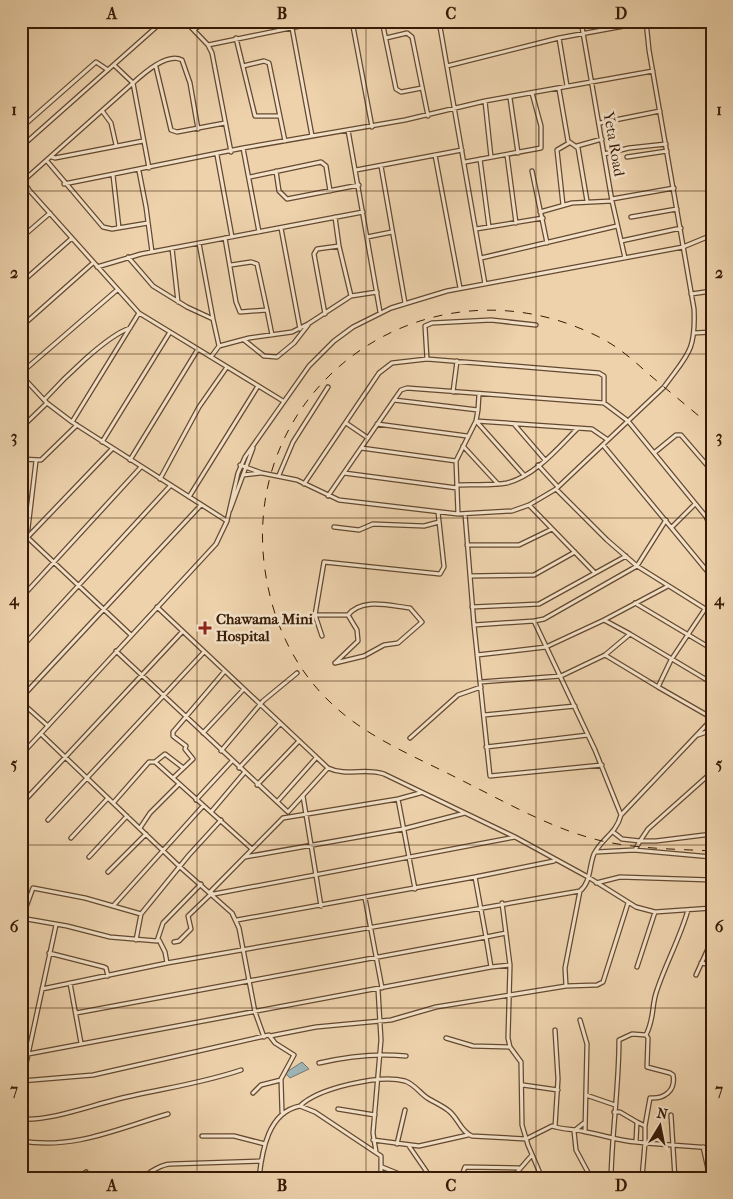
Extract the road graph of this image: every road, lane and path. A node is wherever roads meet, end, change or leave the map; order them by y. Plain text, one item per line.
1 (163, 21) edge
2 (185, 21) edge
3 (205, 21) edge
4 (325, 21) edge
5 (352, 21) edge
6 (382, 21) edge
7 (439, 21) edge
8 (581, 21) edge
9 (646, 22) edge
10 (292, 28) junction
11 (194, 30) junction
12 (583, 33) junction
13 (236, 38) junction
14 (386, 38) junction
15 (559, 38) junction
16 (208, 45) junction
17 (114, 65) junction
18 (156, 66) junction
19 (243, 66) junction
20 (447, 66) junction
21 (108, 70) junction
22 (653, 71) junction
23 (133, 83) junction
24 (591, 83) junction
25 (567, 86) junction
26 (422, 88) junction
27 (559, 89) junction
28 (532, 93) junction
29 (510, 98) junction
30 (485, 101) junction
31 (454, 110) junction
32 (660, 111) junction
33 (103, 112) junction
34 (280, 116) junction
35 (428, 116) junction
36 (225, 123) junction
37 (600, 123) junction
38 (372, 126) junction
39 (21, 128) edge
40 (198, 129) junction
41 (348, 130) junction
42 (312, 136) junction
43 (602, 139) junction
44 (143, 140) junction
45 (285, 141) junction
46 (569, 143) junction
47 (666, 144) junction
48 (116, 145) junction
49 (577, 146) junction
50 (21, 147) edge
51 (243, 148) junction
52 (462, 150) junction
53 (231, 152) junction
54 (667, 152) junction
55 (518, 153) junction
56 (604, 154) junction
57 (217, 155) junction
58 (436, 155) junction
59 (507, 155) junction
60 (491, 156) junction
61 (52, 157) junction
62 (627, 157) dead end
63 (480, 159) junction
64 (47, 161) junction
65 (465, 162) junction
66 (381, 166) junction
67 (149, 168) junction
68 (356, 170) junction
69 (138, 171) junction
70 (276, 171) junction
71 (532, 171) dead end
72 (112, 175) junction
73 (250, 177) junction
74 (21, 181) edge
75 (64, 184) junction
76 (359, 185) junction
77 (28, 188) junction
78 (674, 188) junction
79 (330, 190) junction
80 (21, 194) edge
81 (612, 200) junction
82 (587, 202) junction
83 (564, 205) junction
84 (677, 208) junction
85 (363, 212) junction
86 (540, 212) junction
87 (50, 213) junction
88 (630, 217) dead end
89 (336, 218) junction
90 (542, 218) junction
91 (148, 223) junction
92 (516, 223) junction
93 (617, 226) junction
94 (489, 227) junction
95 (119, 228) junction
96 (281, 228) junction
97 (680, 228) junction
98 (476, 230) junction
99 (259, 232) junction
100 (392, 232) junction
101 (712, 235) edge
102 (232, 237) junction
103 (367, 237) junction
104 (21, 238) edge
105 (72, 238) junction
106 (225, 238) junction
107 (621, 241) junction
108 (199, 243) junction
109 (547, 243) junction
110 (339, 246) junction
111 (683, 247) junction
112 (172, 248) junction
113 (152, 252) junction
114 (128, 257) junction
115 (481, 258) junction
116 (625, 258) junction
117 (93, 263) junction
118 (231, 265) junction
119 (97, 267) junction
120 (21, 283) edge
121 (485, 284) junction
122 (460, 288) junction
123 (117, 290) junction
124 (712, 291) edge
125 (377, 292) junction
126 (691, 294) junction
127 (351, 296) junction
128 (178, 302) junction
129 (405, 303) junction
130 (267, 310) junction
131 (380, 312) junction
132 (139, 313) junction
133 (325, 314) junction
134 (213, 319) junction
135 (308, 324) junction
136 (536, 325) dead end
137 (21, 328) edge
138 (131, 328) junction
139 (300, 329) junction
140 (170, 332) junction
141 (712, 332) edge
142 (694, 333) junction
143 (272, 335) junction
144 (244, 340) junction
145 (219, 346) junction
146 (198, 349) junction
147 (211, 357) junction
148 (427, 359) junction
149 (457, 361) junction
150 (227, 367) junction
151 (21, 374) edge
152 (258, 386) junction
153 (328, 387) dead end
154 (453, 392) junction
155 (479, 394) junction
156 (44, 400) junction
157 (394, 400) junction
158 (283, 401) junction
159 (604, 403) junction
160 (47, 404) junction
161 (478, 410) junction
162 (476, 421) junction
163 (628, 421) junction
164 (72, 422) junction
165 (346, 423) junction
166 (377, 424) junction
167 (514, 424) junction
168 (77, 425) junction
169 (21, 428) edge
170 (578, 428) junction
171 (467, 436) junction
172 (368, 438) junction
173 (608, 440) junction
174 (102, 442) junction
175 (254, 445) junction
176 (603, 445) junction
177 (463, 446) junction
178 (361, 448) junction
179 (112, 449) junction
180 (654, 453) junction
181 (21, 458) edge
182 (130, 460) junction
183 (545, 460) junction
184 (36, 461) junction
185 (456, 462) junction
186 (240, 465) junction
187 (538, 466) junction
188 (141, 467) junction
189 (247, 467) junction
190 (712, 471) edge
191 (262, 473) junction
192 (344, 473) junction
193 (238, 474) junction
194 (244, 475) junction
195 (524, 475) junction
196 (279, 476) junction
197 (160, 479) junction
198 (304, 484) junction
199 (498, 484) junction
200 (170, 486) junction
201 (457, 486) junction
202 (557, 488) junction
203 (328, 496) junction
204 (189, 497) junction
205 (695, 504) junction
206 (201, 505) junction
207 (529, 505) junction
208 (230, 512) junction
209 (438, 512) junction
210 (458, 514) junction
211 (465, 514) junction
212 (712, 516) edge
213 (707, 519) junction
214 (666, 520) junction
215 (227, 521) junction
216 (440, 522) junction
217 (712, 524) edge
218 (334, 527) dead end
219 (672, 527) junction
220 (552, 529) junction
221 (27, 538) junction
222 (21, 544) edge
223 (467, 545) junction
224 (575, 552) junction
225 (626, 556) junction
226 (54, 563) junction
227 (637, 566) junction
228 (595, 573) junction
229 (470, 576) junction
230 (712, 577) edge
231 (78, 586) junction
232 (668, 586) junction
233 (21, 598) edge
234 (634, 602) junction
235 (157, 607) junction
236 (472, 607) junction
237 (705, 609) junction
238 (104, 610) junction
239 (711, 612) edge
240 (348, 614) junction
241 (315, 615) junction
242 (611, 616) junction
243 (604, 620) junction
244 (534, 621) junction
245 (474, 625) junction
246 (612, 626) junction
247 (182, 632) junction
248 (630, 634) junction
249 (132, 635) junction
250 (687, 635) junction
251 (322, 636) dead end
252 (546, 647) junction
253 (21, 648) edge
254 (712, 649) edge
255 (116, 651) junction
256 (204, 652) junction
257 (477, 655) junction
258 (605, 655) junction
259 (671, 660) junction
260 (224, 672) junction
261 (297, 674) dead end
262 (141, 675) junction
263 (561, 676) junction
264 (480, 682) junction
265 (712, 683) edge
266 (481, 687) junction
267 (658, 687) junction
268 (243, 690) junction
269 (164, 696) junction
270 (21, 698) edge
271 (21, 702) edge
272 (261, 706) junction
273 (575, 706) junction
274 (484, 715) junction
275 (185, 716) junction
276 (712, 719) edge
277 (280, 724) junction
278 (48, 726) junction
279 (712, 730) edge
280 (203, 733) junction
281 (41, 734) junction
282 (588, 735) junction
283 (694, 737) junction
284 (410, 738) dead end
285 (298, 741) junction
286 (486, 747) junction
287 (221, 751) junction
288 (21, 755) edge
289 (66, 756) junction
290 (316, 758) junction
291 (232, 761) junction
292 (155, 762) junction
293 (602, 765) junction
294 (182, 767) junction
295 (239, 768) junction
296 (328, 768) junction
297 (244, 772) junction
298 (712, 772) edge
299 (88, 779) junction
300 (172, 779) junction
301 (179, 784) junction
302 (257, 785) junction
303 (421, 793) junction
304 (303, 796) junction
305 (28, 797) dead end
306 (108, 798) junction
307 (398, 799) junction
308 (196, 800) junction
309 (114, 802) junction
310 (277, 802) junction
311 (203, 806) junction
312 (211, 812) junction
313 (288, 812) junction
314 (465, 813) junction
315 (306, 814) junction
316 (621, 815) junction
317 (127, 816) junction
318 (283, 818) junction
319 (48, 820) dead end
320 (221, 820) junction
321 (140, 828) junction
322 (403, 829) junction
323 (613, 832) junction
324 (146, 834) junction
325 (712, 834) edge
326 (515, 837) junction
327 (71, 838) dead end
328 (640, 841) junction
329 (310, 846) junction
330 (252, 849) junction
331 (162, 850) junction
332 (634, 850) junction
333 (595, 852) junction
334 (89, 857) dead end
335 (712, 857) edge
336 (246, 858) junction
337 (409, 859) junction
338 (555, 860) junction
339 (180, 867) junction
340 (108, 872) dead end
341 (316, 876) junction
342 (475, 877) junction
343 (588, 877) junction
344 (712, 880) edge
345 (596, 883) junction
346 (200, 884) junction
347 (415, 889) junction
348 (580, 890) junction
349 (212, 893) junction
350 (365, 898) junction
351 (628, 903) junction
352 (502, 904) junction
353 (114, 905) junction
354 (322, 906) junction
355 (480, 908) junction
356 (712, 908) edge
357 (688, 910) junction
358 (655, 912) junction
359 (141, 914) junction
360 (23, 918) edge
361 (237, 920) junction
362 (56, 925) junction
363 (371, 928) junction
364 (506, 933) junction
365 (21, 935) edge
366 (486, 937) junction
367 (136, 940) junction
368 (159, 940) junction
369 (712, 940) edge
370 (174, 942) dead end
371 (244, 951) junction
372 (49, 953) junction
373 (377, 957) junction
374 (167, 963) junction
375 (701, 963) junction
376 (712, 964) edge
377 (510, 965) junction
378 (491, 967) junction
379 (638, 967) dead end
380 (108, 976) junction
381 (696, 976) dead end
382 (250, 981) junction
383 (70, 983) junction
384 (566, 986) junction
385 (42, 988) junction
386 (380, 988) junction
387 (510, 994) junction
388 (255, 1012) junction
389 (76, 1013) junction
390 (380, 1020) junction
391 (580, 1020) dead end
392 (555, 1030) dead end
393 (646, 1035) junction
394 (270, 1036) junction
395 (264, 1037) junction
396 (446, 1038) dead end
397 (81, 1043) junction
398 (510, 1047) junction
399 (21, 1052) edge
400 (380, 1053) junction
401 (28, 1054) junction
402 (406, 1056) dead end
403 (319, 1063) dead end
404 (241, 1070) dead end
405 (281, 1080) junction
406 (378, 1081) junction
407 (22, 1082) edge
408 (522, 1085) junction
409 (21, 1087) edge
410 (558, 1090) junction
411 (253, 1093) dead end
412 (586, 1094) junction
413 (300, 1106) junction
414 (338, 1109) dead end
415 (406, 1110) dead end
416 (282, 1112) junction
417 (614, 1112) junction
418 (168, 1114) dead end
419 (375, 1114) junction
420 (671, 1115) dead end
421 (21, 1119) edge
422 (636, 1122) junction
423 (584, 1123) junction
424 (646, 1126) junction
425 (555, 1127) junction
426 (574, 1131) junction
427 (585, 1131) junction
428 (468, 1134) junction
429 (202, 1136) dead end
430 (526, 1138) junction
431 (373, 1140) junction
432 (613, 1140) junction
433 (21, 1141) edge
434 (636, 1142) junction
435 (645, 1143) junction
436 (265, 1144) junction
437 (397, 1144) junction
438 (672, 1145) junction
439 (409, 1146) junction
440 (703, 1147) junction
441 (712, 1148) edge
442 (376, 1153) junction
443 (532, 1155) junction
444 (260, 1161) junction
445 (382, 1167) junction
446 (519, 1168) junction
447 (86, 1172) dead end
448 (77, 1178) edge
449 (144, 1178) edge
450 (258, 1178) edge
451 (381, 1178) edge
452 (409, 1178) edge
453 (432, 1178) edge
454 (461, 1178) edge
455 (512, 1178) edge
456 (542, 1178) edge
457 (590, 1178) edge
458 (611, 1178) edge
459 (642, 1178) edge
460 (674, 1178) edge
461 (710, 1178) edge

1 - 17 street
2 - 11 street
3 - 11 street
4 - 10 street
5 - 38 street
6 - 14 street
7 - 20 street
8 - 12 street, Yeta Road
9 - 12 street
9 - 22 street
10 - 13 street
10 - 42 street
11 - 16 street
12 - 15 street
12 - 24 street, Yeta Road
13 - 16 street
13 - 19 street
14 - 26 street
14 - 26 street
15 - 20 street
15 - 25 street
16 - 36 street
17 - 21 street
17 - 23 street
18 - 23 street
18 - 40 street
18 - 40 street
19 - 34 street
19 - 34 street
20 - 31 street
21 - 39 street
21 - 50 street
22 - 24 street
22 - 32 street
23 - 33 street
23 - 44 street
24 - 25 street
24 - 37 street, Yeta Road
25 - 27 street
26 - 35 street
27 - 28 street
27 - 46 street
28 - 29 street
28 - 55 street
29 - 30 street
29 - 55 street
30 - 31 street
30 - 60 street
31 - 35 street
31 - 52 street
32 - 37 street
32 - 47 street
33 - 48 street
33 - 61 street
34 - 45 street
35 - 38 street
36 - 40 street
36 - 53 street
37 - 43 street, Yeta Road
38 - 41 street
41 - 42 street
41 - 68 street
42 - 45 street
43 - 49 street
43 - 56 street, Yeta Road
44 - 48 street
44 - 67 street
45 - 51 street
46 - 49 street
46 - 83 street
47 - 54 street
47 - 56 street
48 - 61 street
49 - 82 street
51 - 53 street
51 - 73 street
52 - 58 street
52 - 65 street
53 - 57 street
54 - 62 street
54 - 78 street
55 - 59 street
56 - 81 street, Yeta Road
57 - 67 street
57 - 102 street
58 - 66 street
58 - 122 street
59 - 60 street
59 - 92 street
60 - 63 street
61 - 64 street
63 - 65 street
63 - 94 street
64 - 74 street
64 - 75 street
65 - 98 street
66 - 68 street
66 - 100 street
67 - 69 street
68 - 76 street
69 - 72 street
69 - 91 street
70 - 73 street
70 - 79 street
70 - 79 street
71 - 86 street
72 - 75 street
72 - 95 street
73 - 99 street
74 - 77 street
75 - 95 street
76 - 79 street
76 - 85 street
77 - 80 street
77 - 87 street
78 - 81 street
78 - 84 street
81 - 82 street
81 - 93 street, Yeta Road
82 - 83 street
83 - 86 street
84 - 88 street
84 - 97 street
85 - 89 street
85 - 103 street
86 - 90 street
87 - 104 street
87 - 105 street
89 - 96 street
89 - 110 street
90 - 92 street
90 - 109 street
91 - 95 street
91 - 113 street
92 - 94 street
93 - 107 street, Yeta Road
93 - 109 street
94 - 98 street
96 - 99 street
96 - 139 street
97 - 107 street
97 - 111 street
98 - 115 street
99 - 102 street
100 - 103 street
100 - 129 street
101 - 111 street
102 - 106 street
103 - 125 street
105 - 117 street
105 - 120 street
106 - 108 street
106 - 118 street
107 - 116 street, Yeta Road
108 - 112 street
108 - 134 street
109 - 115 street
110 - 127 street
110 - 133 street
111 - 116 street
111 - 126 street
112 - 113 street
112 - 128 street
113 - 114 street
114 - 119 street
114 - 128 street
115 - 121 street
116 - 121 street
117 - 119 street
117 - 137 street
118 - 130 street
118 - 130 street
119 - 123 street
121 - 122 street
122 - 129 street
123 - 132 street
123 - 151 street
124 - 126 street
125 - 127 street
125 - 131 street
126 - 142 street
127 - 133 street
128 - 134 street
129 - 131 street
130 - 143 street
131 - 158 street
132 - 138 street
132 - 140 street
133 - 135 street
134 - 145 street
135 - 139 street
135 - 144 street
136 - 148 street
138 - 156 street
138 - 164 street
139 - 143 street
140 - 146 street
140 - 174 street
141 - 142 street
142 - 163 street
143 - 144 street
144 - 145 street
145 - 147 street
146 - 147 street
146 - 182 street
147 - 150 street
148 - 149 street
148 - 165 street
149 - 154 street
149 - 159 street
150 - 152 street
150 - 197 street
151 - 156 street
152 - 158 street
152 - 204 street
153 - 196 street
154 - 155 street
154 - 157 street
155 - 159 street
155 - 161 street
156 - 160 street
157 - 161 street
157 - 166 street
158 - 175 street
159 - 163 street
160 - 164 street
160 - 169 street
161 - 162 street
162 - 167 street
162 - 171 street
162 - 195 street
163 - 173 street
163 - 180 street
164 - 168 street
165 - 172 street
165 - 198 street
166 - 171 street
166 - 172 street
167 - 170 street
167 - 183 street
168 - 174 street
168 - 184 street
170 - 173 street
170 - 183 street
171 - 177 street
172 - 178 street
173 - 176 street
174 - 179 street
175 - 186 street
175 - 189 street
176 - 202 street
176 - 214 street
177 - 185 street
177 - 199 street
178 - 185 street
178 - 192 street
179 - 182 street
179 - 221 street
180 - 190 street
180 - 205 street
181 - 184 street
182 - 188 street
183 - 187 street
184 - 221 street
185 - 201 street
186 - 189 street
186 - 193 street
187 - 195 street
187 - 202 street
188 - 197 street
188 - 226 street
189 - 191 street
189 - 194 street
191 - 194 street
191 - 196 street
192 - 201 street
192 - 203 street
193 - 194 street
193 - 208 street
194 - 208 street
195 - 199 street
196 - 198 street
197 - 200 street
198 - 203 street
199 - 201 street
200 - 204 street
200 - 231 street
201 - 210 street
202 - 207 street
202 - 225 street
203 - 209 street
204 - 206 street
205 - 213 street
205 - 219 street
206 - 215 street
206 - 238 street
207 - 211 street
207 - 220 street
208 - 215 street
209 - 210 street
209 - 216 street
210 - 211 street
211 - 223 street
212 - 213 street
213 - 217 street
214 - 219 street
214 - 227 street
215 - 235 street
216 - 218 street
216 - 241 street
219 - 230 street
220 - 223 street
220 - 224 street
221 - 222 street
221 - 226 street
223 - 229 street
224 - 228 street
224 - 229 street
225 - 227 street
225 - 228 street
226 - 231 street
226 - 233 street
227 - 232 street
227 - 244 street
228 - 236 street
229 - 236 street
231 - 238 street
231 - 253 street
232 - 234 street
232 - 237 street
234 - 242 street
234 - 250 street
235 - 247 street
235 - 249 street
236 - 245 street
237 - 239 street
237 - 250 street
238 - 249 street
238 - 270 street
240 - 240 street
240 - 241 street
241 - 251 street
242 - 243 street
242 - 246 street
243 - 246 street
243 - 252 street
244 - 245 street
244 - 252 street
245 - 257 street
246 - 248 street
247 - 256 street
247 - 262 street
248 - 258 street
248 - 259 street
249 - 255 street
250 - 254 street
250 - 259 street
252 - 257 street
252 - 263 street
255 - 262 street
255 - 278 street
256 - 260 street
256 - 269 street
257 - 264 street
258 - 263 street
258 - 267 street
259 - 265 street
259 - 267 street
260 - 268 street
260 - 275 street
261 - 272 street
262 - 269 street
262 - 289 street
263 - 264 street
263 - 273 street
264 - 266 street
266 - 274 street
266 - 284 street
267 - 276 street
268 - 272 street
268 - 280 street
269 - 275 street
269 - 299 street
271 - 278 street
272 - 277 street
272 - 287 street
273 - 274 street
273 - 282 street
274 - 286 street
275 - 280 street
275 - 294 street
276 - 283 street
277 - 285 street
277 - 295 street
278 - 281 street
279 - 283 street
280 - 287 street
281 - 288 street
281 - 289 street
282 - 286 street
282 - 293 street
283 - 316 street
285 - 290 street
285 - 302 street
286 - 293 street
287 - 291 street
289 - 299 street
289 - 305 street
290 - 296 street
290 - 310 street
291 - 295 street
291 - 308 street
292 - 294 street
292 - 300 street
292 - 309 street
293 - 316 street
294 - 300 street
295 - 297 street
296 - 303 street
296 - 304 street
297 - 302 street
297 - 312 street
298 - 328 street
299 - 306 street
299 - 319 street
300 - 301 street
301 - 308 street
301 - 321 street
302 - 310 street
303 - 307 street
303 - 314 street
304 - 313 street
304 - 315 street
306 - 309 street
306 - 327 street
307 - 315 street
307 - 322 street
308 - 311 street
309 - 317 street
310 - 313 street
311 - 312 street
311 - 331 street
312 - 320 street
313 - 318 street
314 - 322 street
314 - 326 street
315 - 318 street
315 - 329 street
316 - 323 street
317 - 321 street
317 - 334 street
318 - 330 street
320 - 330 street
320 - 339 street
321 - 324 street
322 - 329 street
322 - 337 street
323 - 328 street
323 - 333 street
324 - 331 street
324 - 340 street
325 - 328 street
326 - 337 street
326 - 338 street
328 - 332 street
329 - 336 street
329 - 341 street
330 - 336 street
331 - 339 street
331 - 353 street
332 - 333 street
332 - 335 street
333 - 343 street
336 - 349 street
337 - 341 street
337 - 347 street
338 - 342 street
338 - 343 street
339 - 346 street
339 - 359 street
341 - 349 street
341 - 354 street
342 - 347 street
342 - 355 street
343 - 345 street
343 - 348 street
344 - 345 street
345 - 351 street
346 - 349 street
346 - 368 street
347 - 350 street
348 - 352 street
348 - 384 street
349 - 361 street
349 - 370 street
350 - 354 street
350 - 363 street
351 - 358 street
351 - 384 street
352 - 355 street
352 - 364 street
353 - 359 street
353 - 360 street
354 - 361 street
355 - 363 street
355 - 366 street
356 - 357 street
357 - 358 street
357 - 393 street
358 - 379 street
359 - 367 street
360 - 362 street
360 - 365 street
361 - 371 street
362 - 367 street
362 - 372 street
363 - 371 street
363 - 373 street
364 - 366 street
364 - 377 street
366 - 373 street
366 - 378 street
367 - 368 street
368 - 374 street
369 - 375 street
371 - 374 street
371 - 382 street
372 - 380 street
372 - 385 street
373 - 382 street
373 - 386 street
374 - 380 street
375 - 376 street
375 - 381 street
377 - 378 street
377 - 387 street
378 - 386 street
380 - 383 street
382 - 388 street
382 - 389 street
383 - 385 street
383 - 389 street
384 - 387 street
385 - 401 street
386 - 388 street
386 - 390 street
387 - 390 street
387 - 398 street
388 - 395 street
388 - 397 street
389 - 397 street
390 - 394 street
390 - 400 street
391 - 412 street
392 - 410 street
393 - 417 street
393 - 424 street
394 - 395 street
394 - 405 street
395 - 407 street
396 - 398 street
397 - 401 street
398 - 408 street
399 - 401 street
400 - 402 street
400 - 403 street
400 - 406 street
401 - 407 street
404 - 421 street
405 - 411 street
405 - 416 street
406 - 413 street
406 - 419 street
406 - 428 street
407 - 409 street
408 - 410 street
408 - 430 street
410 - 425 street
412 - 417 street
412 - 423 street
413 - 416 street
413 - 442 street
414 - 419 street
415 - 437 street
416 - 436 street
417 - 422 street
417 - 432 street
418 - 433 street
419 - 431 street
420 - 438 street
422 - 424 street
422 - 434 street
423 - 426 street
423 - 427 street
424 - 435 street
425 - 426 street
425 - 430 street
426 - 427 street
426 - 457 street
427 - 432 street
428 - 430 street
428 - 439 street
429 - 436 street
430 - 443 street
431 - 437 street
431 - 442 street
432 - 434 street
432 - 458 street
434 - 435 street
435 - 438 street
435 - 459 street
436 - 444 street
437 - 439 street
438 - 440 street
438 - 460 street
439 - 453 street
440 - 441 street
440 - 461 street
442 - 445 street
443 - 446 street
443 - 456 street
444 - 449 street
444 - 450 street
445 - 451 street
445 - 452 street
446 - 454 street
446 - 455 street
447 - 448 street

